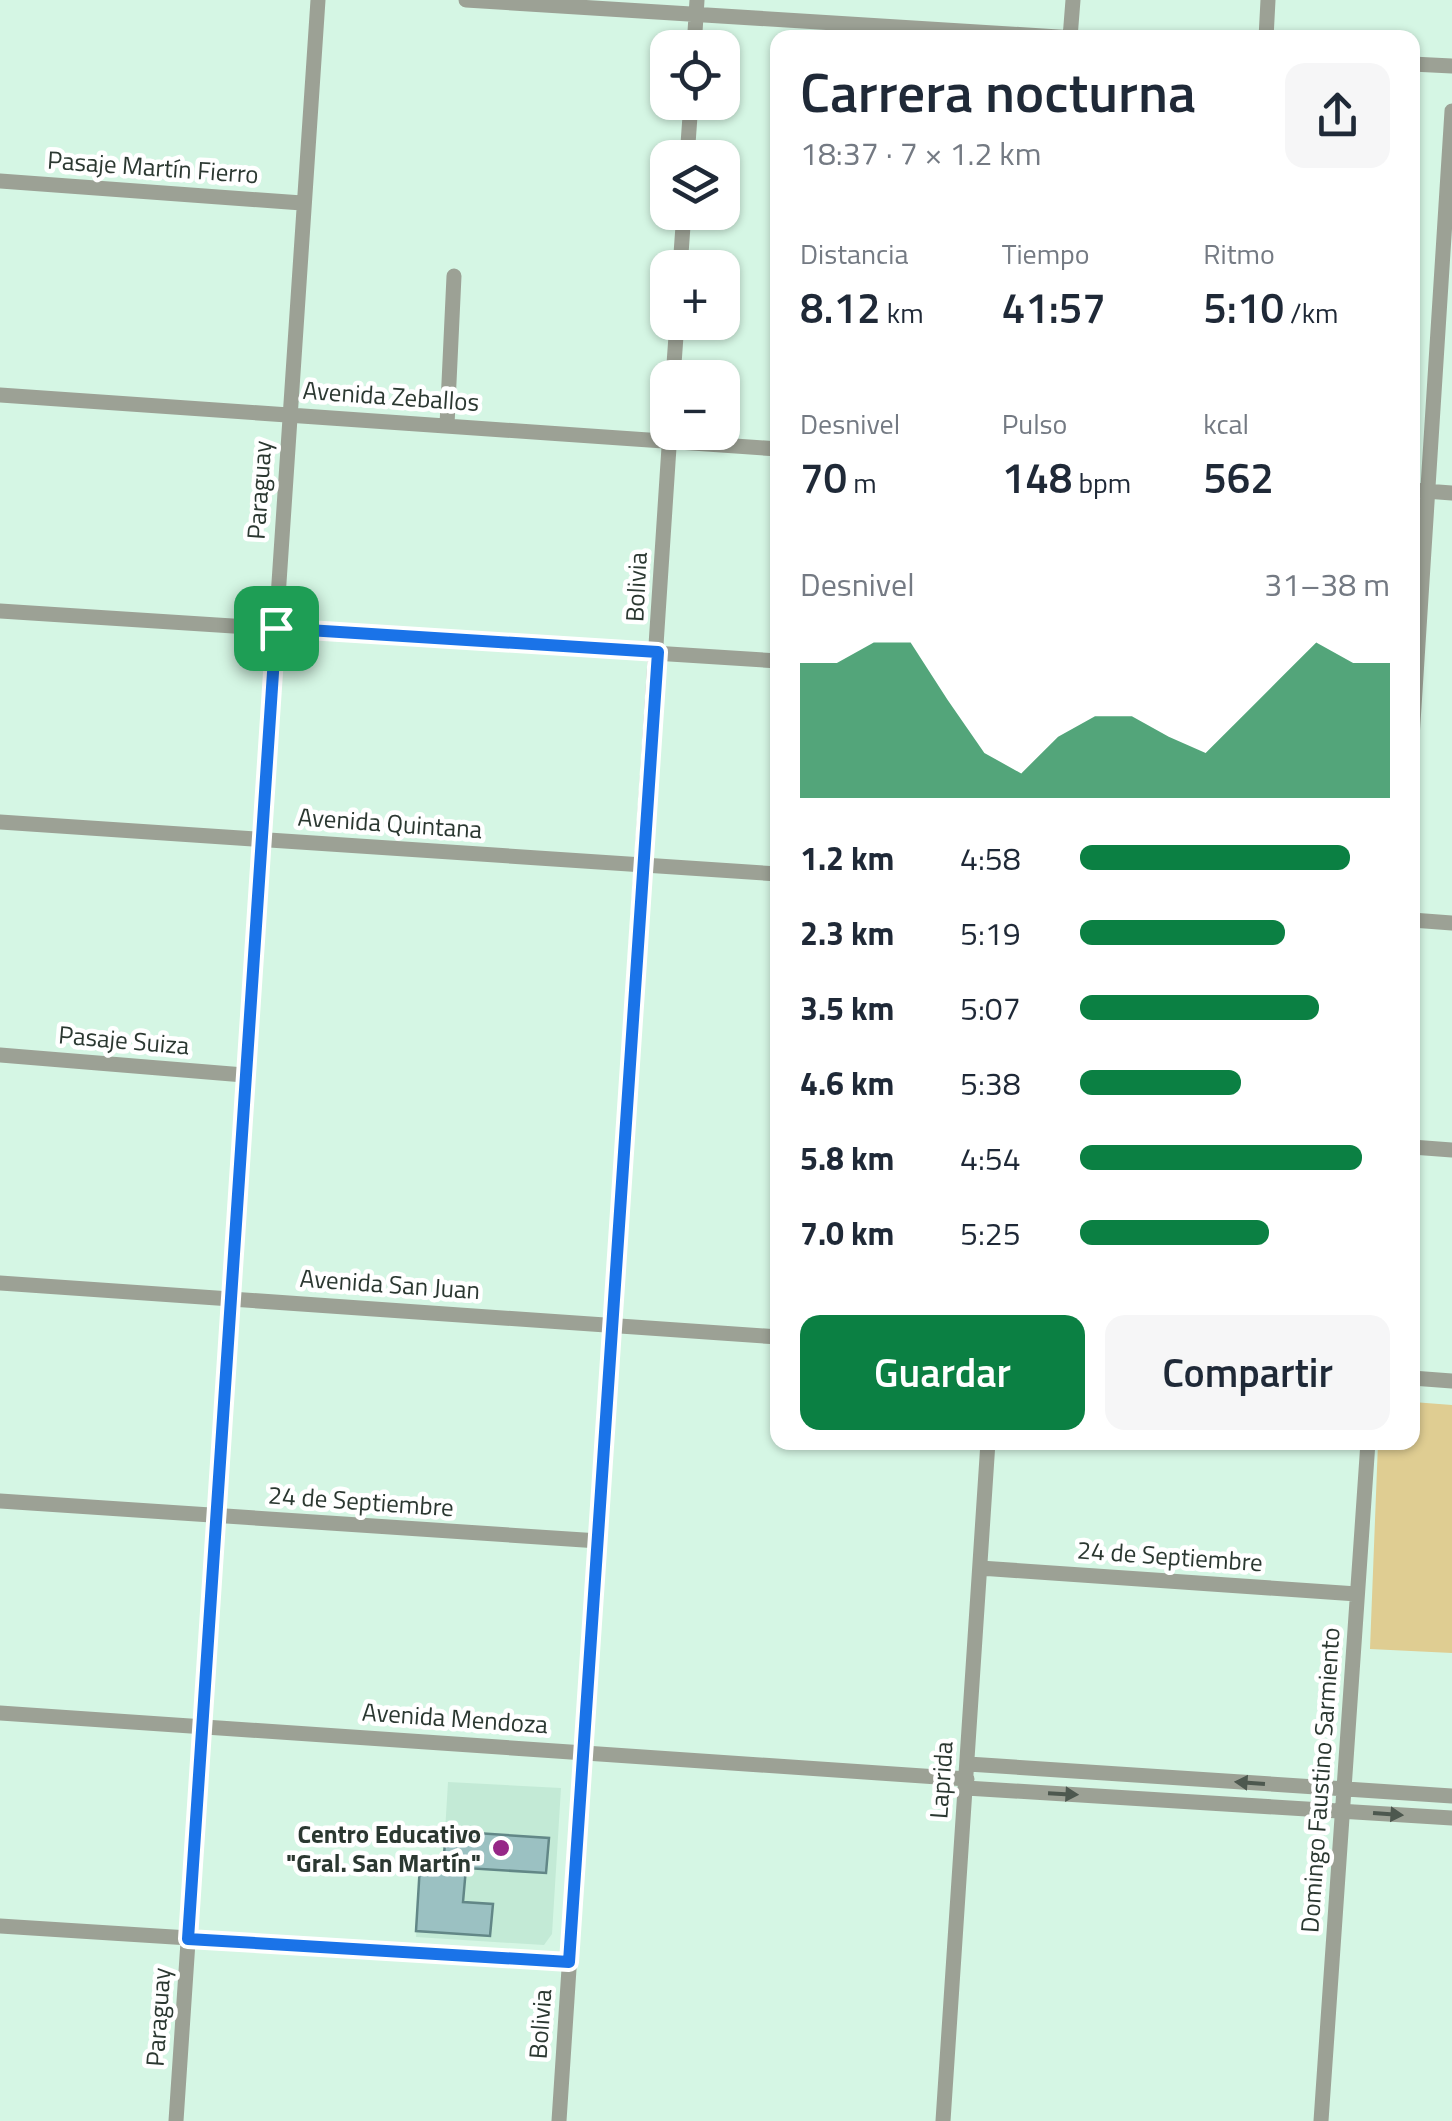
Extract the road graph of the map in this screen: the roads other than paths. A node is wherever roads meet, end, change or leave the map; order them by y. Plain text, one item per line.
1 (318, 0) edge
2 (466, 0) edge
3 (1073, 0) edge
4 (1268, 0) edge
5 (697, 6) edge
6 (987, 30) edge
7 (1072, 30) edge
8 (1266, 30) edge
9 (1420, 64) edge
10 (1452, 66) edge
11 (1452, 111) edge
12 (0, 181) edge
13 (302, 203) junction
14 (454, 276) dead end
15 (0, 394) edge
16 (289, 414) junction
17 (447, 426) junction
18 (650, 436) edge
19 (740, 445) edge
20 (770, 448) edge
21 (668, 450) edge
22 (1421, 491) edge
23 (1452, 493) edge
24 (1420, 518) edge
25 (0, 611) edge
26 (276, 628) junction
27 (658, 652) junction
28 (770, 660) edge
29 (0, 822) edge
30 (262, 840) junction
31 (642, 864) junction
32 (770, 873) edge
33 (1420, 921) edge
34 (1452, 923) edge
35 (0, 1055) edge
36 (244, 1076) junction
37 (1420, 1148) edge
38 (1452, 1150) edge
39 (0, 1283) edge
40 (233, 1299) junction
41 (614, 1325) junction
42 (770, 1336) edge
43 (1420, 1378) edge
44 (1452, 1380) edge
45 (987, 1450) edge
46 (1367, 1450) edge
47 (0, 1501) edge
48 (216, 1517) junction
49 (598, 1541) junction
50 (980, 1568) junction
51 (1357, 1594) junction
52 (0, 1714) edge
53 (201, 1727) junction
54 (584, 1752) junction
55 (967, 1777) junction
56 (1345, 1789) junction
57 (1452, 1796) edge
58 (1344, 1811) junction
59 (1452, 1818) edge
60 (0, 1926) edge
61 (188, 1939) junction
62 (569, 1962) junction
63 (176, 2121) edge
64 (559, 2121) edge
65 (943, 2121) edge
66 (1321, 2121) edge

1 - 13 street, Paraguay
2 - 5 street
3 - 7 street
4 - 8 street
5 - 6 street
9 - 10 street
11 - 22 street
12 - 13 street, Pasaje Martín Fierro
13 - 16 street, Paraguay
14 - 17 street
15 - 16 street, Avenida Zeballos
16 - 17 street, Avenida Zeballos
16 - 26 street, Paraguay
17 - 18 street, Avenida Zeballos
19 - 20 street, Avenida Zeballos
21 - 27 street, Bolivia
22 - 23 street
22 - 24 street
25 - 26 street
26 - 27 street
26 - 30 street, Paraguay
27 - 28 street
27 - 31 street, Bolivia
29 - 30 street, Avenida Quintana
30 - 31 street, Avenida Quintana
30 - 36 street, Paraguay
31 - 32 street, Avenida Quintana
31 - 41 street, Bolivia
33 - 34 street
35 - 36 street, Pasaje Suiza
36 - 40 street, Paraguay
37 - 38 street
39 - 40 street, Avenida San Juan
40 - 41 street, Avenida San Juan
40 - 48 street, Paraguay
41 - 42 street, Avenida San Juan
41 - 49 street, Bolivia
43 - 44 street
45 - 50 street, Laprida
46 - 51 street, Domingo Faustino Sarmiento
47 - 48 street, 24 de Septiembre
48 - 49 street, 24 de Septiembre
48 - 53 street, Paraguay
49 - 54 street, Bolivia
50 - 51 street, 24 de Septiembre
50 - 55 street, Laprida
51 - 56 street, Domingo Faustino Sarmiento
52 - 53 street, Avenida Mendoza
53 - 54 street, Avenida Mendoza
53 - 61 street, Paraguay
54 - 55 street, Avenida Mendoza
54 - 62 street, Bolivia
56 -> 55 street, Avenida Mendoza
55 -> 58 street, Avenida Mendoza
55 - 65 street, Laprida
56 - 57 street, Avenida Mendoza
56 - 58 street, Domingo Faustino Sarmiento
58 -> 59 street, Avenida Mendoza
58 - 66 street, Domingo Faustino Sarmiento
60 - 61 street
61 - 62 street
61 - 63 street, Paraguay
62 - 64 street, Bolivia

